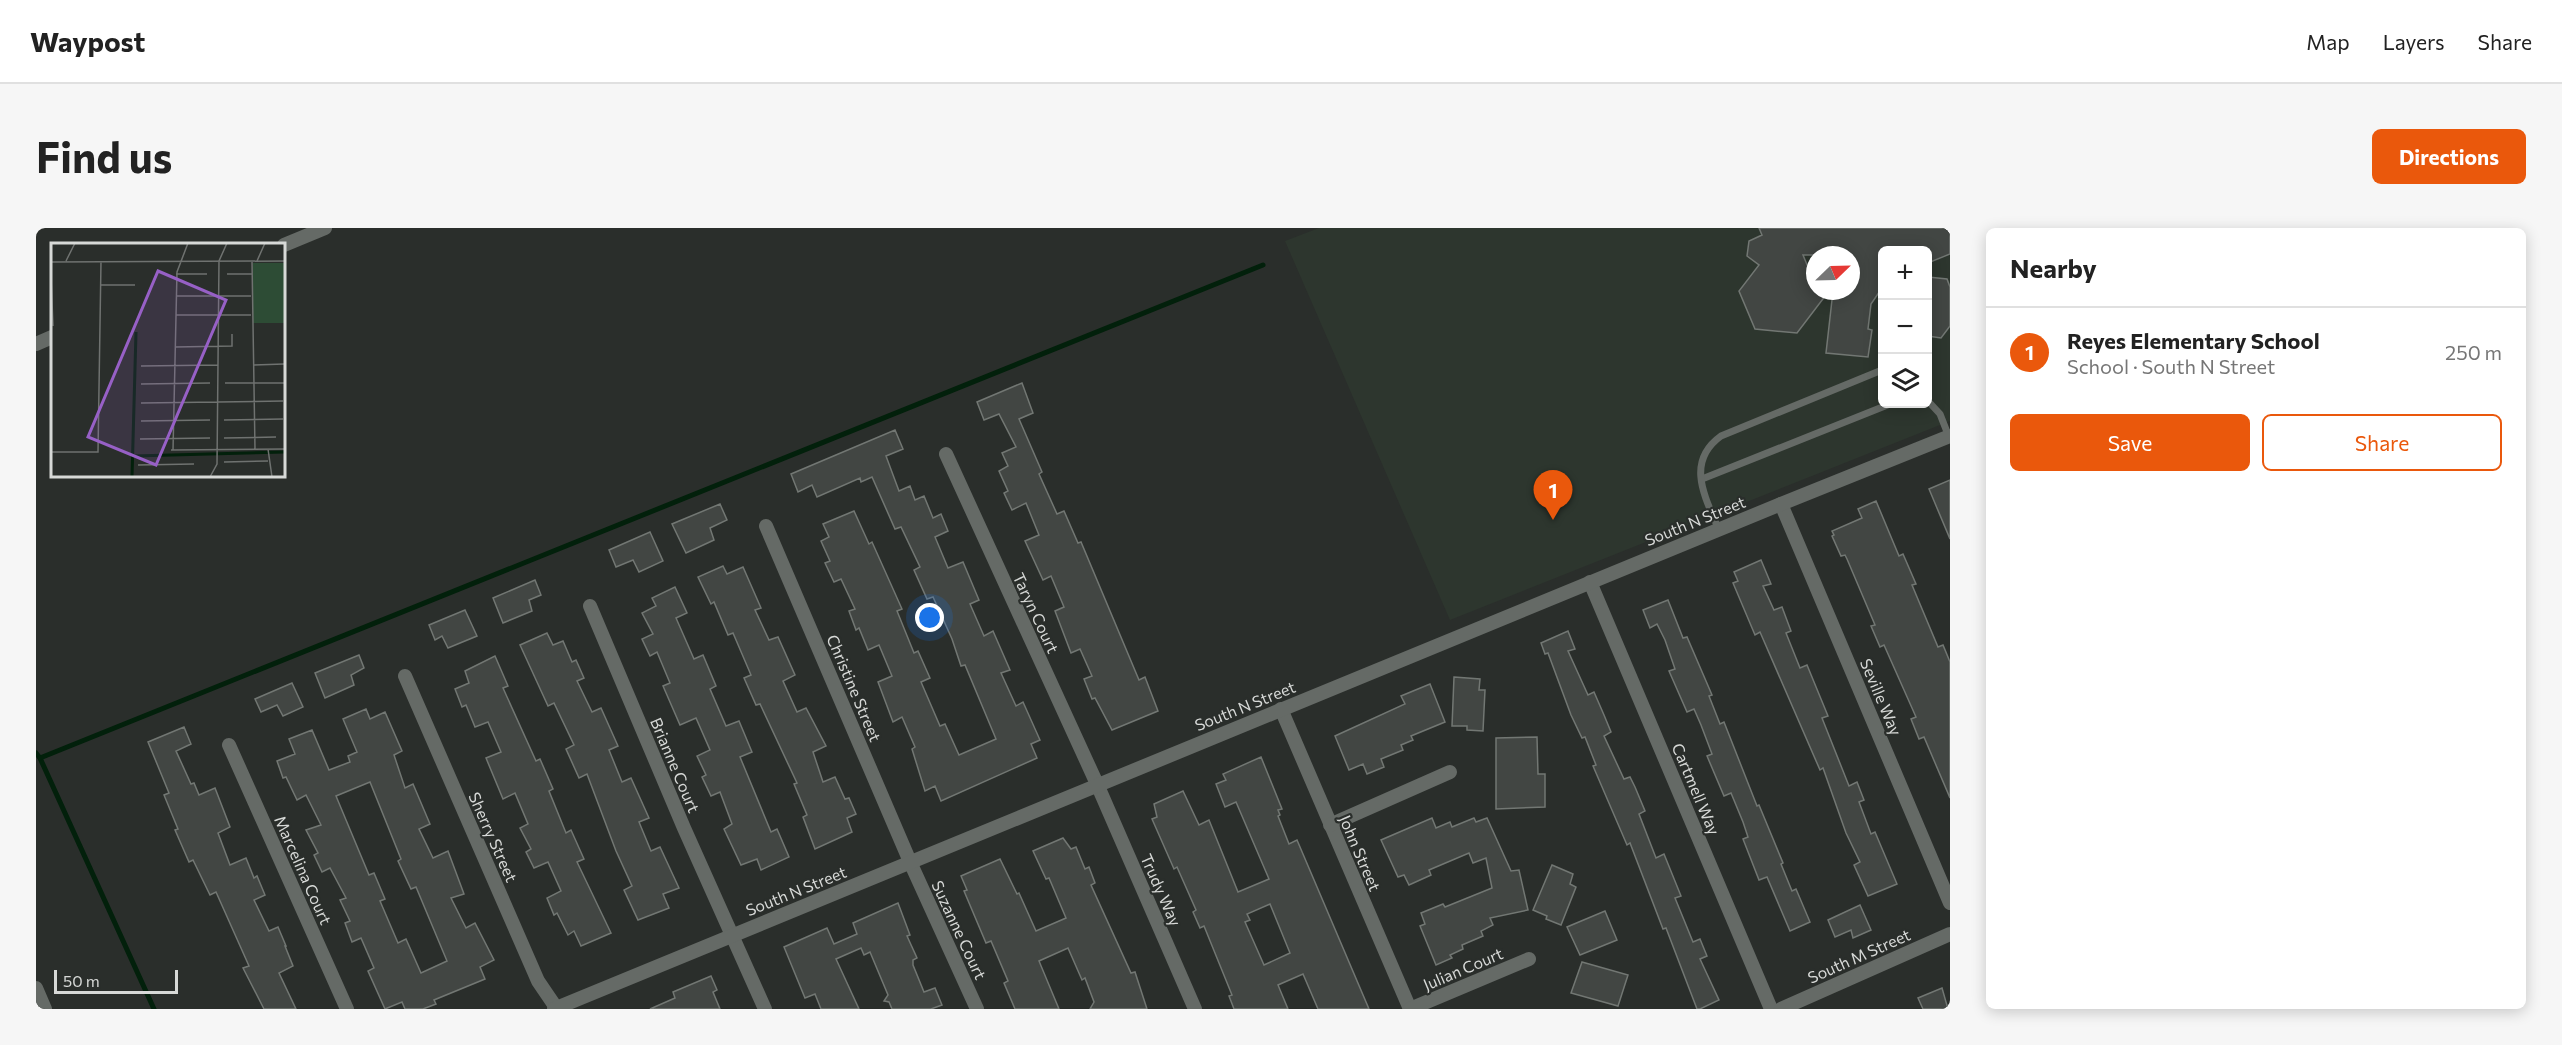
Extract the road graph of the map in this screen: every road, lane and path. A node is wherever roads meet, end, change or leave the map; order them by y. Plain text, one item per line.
1 (325, 228) edge
2 (285, 245) edge
3 (51, 337) edge
4 (36, 344) edge
5 (1878, 372) edge
6 (1932, 405) edge
7 (1880, 408) edge
8 (1950, 436) edge
9 (946, 454) dead end
10 (1702, 479) junction
11 (1781, 504) junction
12 (766, 526) dead end
13 (1719, 530) junction
14 (1590, 582) junction
15 (590, 606) dead end
16 (405, 676) dead end
17 (1281, 709) junction
18 (229, 745) dead end
19 (1450, 772) dead end
20 (1097, 784) junction
21 (1330, 825) junction
22 (910, 864) junction
23 (1950, 903) edge
24 (1950, 934) edge
25 (732, 935) junction
26 (1529, 959) dead end
27 (36, 988) edge
28 (45, 1009) edge
29 (347, 1009) edge
30 (556, 1009) edge
31 (765, 1009) edge
32 (977, 1009) edge
33 (1194, 1009) edge
34 (1410, 1009) edge
35 (1772, 1009) edge
36 (1781, 1009) edge

1 - 2 street
3 - 4 street
5 - 10 lane
6 - 8 lane
7 - 10 lane
8 - 11 street, South N Street
9 - 20 street, Taryn Court
10 - 13 lane
11 - 13 street, South N Street
11 - 23 street, Seville Way
12 - 22 street, Christine Street
13 - 14 street, South N Street
14 - 17 street, South N Street
14 - 35 street, Cartmell Way
15 - 25 street, Brianne Court
16 - 30 street, Sherry Street
17 - 20 street, South N Street
17 - 21 street, John Street
18 - 29 street, Marcelina Court
19 - 21 street
20 - 22 street, South N Street
20 - 33 street, Trudy Way
21 - 34 street, John Street
22 - 25 street, South N Street
22 - 32 street, Suzanne Court
24 - 36 street, South M Street
25 - 30 street, South N Street
25 - 31 street, Brianne Court
26 - 34 street, Julian Court
27 - 28 street

